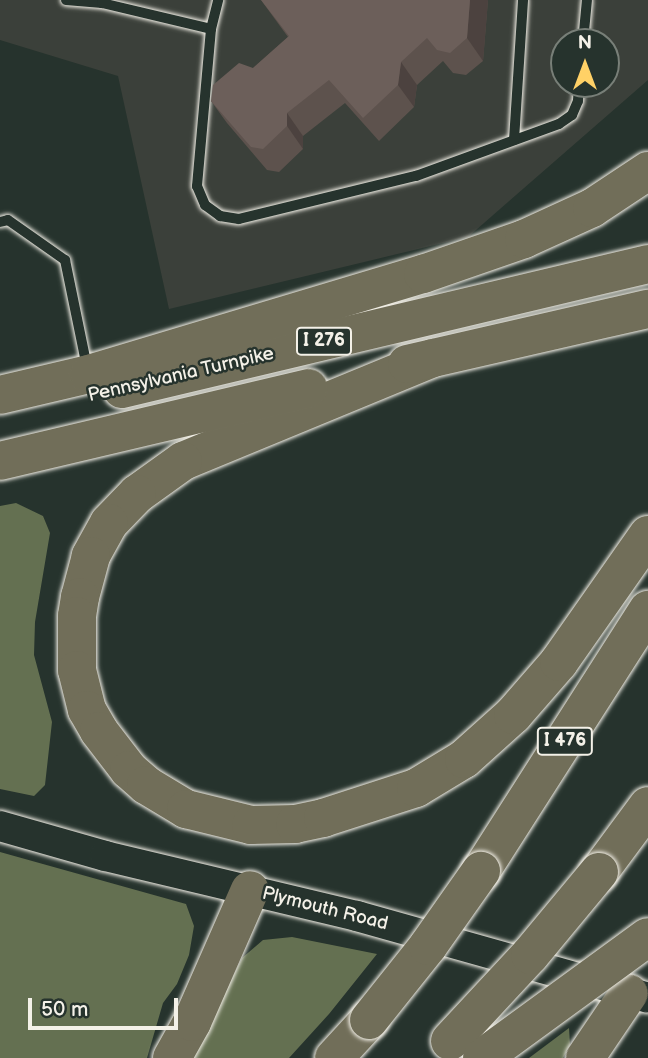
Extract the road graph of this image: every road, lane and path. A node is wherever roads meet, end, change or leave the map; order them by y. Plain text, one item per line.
1 (66, 0) edge
2 (218, 0) edge
3 (523, 0) edge
4 (587, 0) edge
5 (103, 2) edge
6 (584, 28) edge
7 (211, 29) junction
8 (578, 98) edge
9 (514, 140) junction
10 (648, 172) edge
11 (0, 222) edge
12 (648, 264) edge
13 (648, 309) edge
14 (433, 358) junction
15 (89, 374) junction
16 (0, 395) edge
17 (0, 418) edge
18 (0, 461) edge
19 (648, 535) edge
20 (648, 610) edge
21 (648, 806) edge
22 (0, 826) edge
23 (250, 890) junction
24 (648, 937) edge
25 (639, 996) edge
26 (455, 1052) edge
27 (172, 1058) edge
28 (334, 1058) edge
29 (585, 1058) edge

1 - 5 lane
2 - 7 lane
3 - 9 lane
4 - 6 lane
5 - 7 lane
7 - 9 lane
8 - 9 lane
10 - 15 highway
11 - 15 lane
12 - 17 highway, Pennsylvania Turnpike / I 276
13 - 14 highway, I 276
14 - 18 highway, I 276
14 - 19 highway
15 - 16 highway
20 - 28 highway, I 476, bridge
21 - 26 highway, bridge
22 - 23 main road, Plymouth Road
23 - 25 main road, Plymouth Road
23 - 27 highway
24 - 26 highway, bridge
25 - 29 highway

